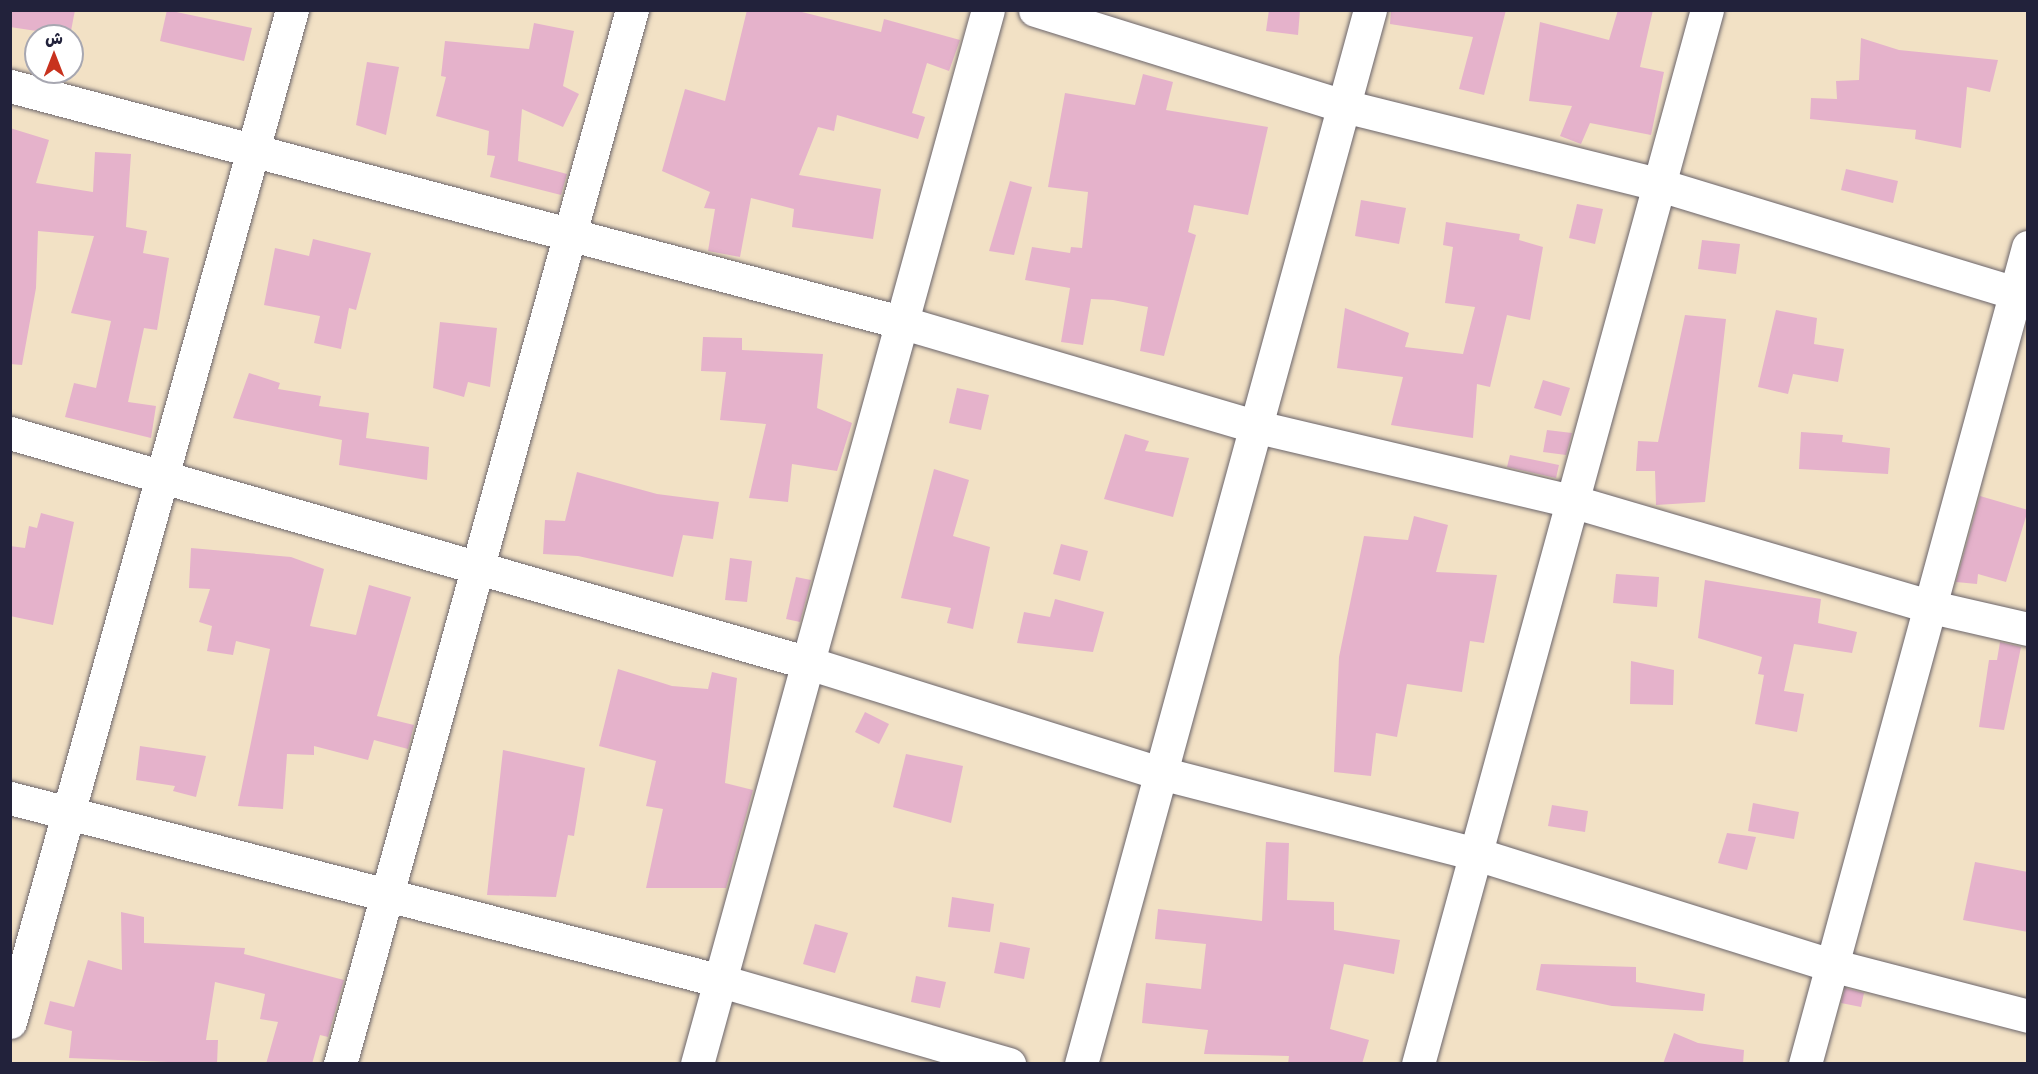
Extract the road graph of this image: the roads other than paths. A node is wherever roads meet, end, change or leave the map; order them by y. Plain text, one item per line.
1 (292, 10) edge
2 (632, 10) edge
3 (988, 10) edge
4 (1035, 10) edge
5 (1370, 10) edge
6 (1707, 10) edge
7 (10, 86) edge
8 (1344, 106) junction
9 (255, 151) junction
10 (1660, 185) junction
11 (572, 235) junction
12 (2028, 247) edge
13 (2021, 296) edge
14 (904, 323) junction
15 (1258, 427) junction
16 (10, 433) edge
17 (160, 476) junction
18 (1575, 502) junction
19 (475, 566) junction
20 (1932, 607) junction
21 (2028, 629) edge
22 (805, 662) junction
23 (1157, 772) junction
24 (10, 798) edge
25 (71, 814) junction
26 (1473, 854) junction
27 (389, 896) junction
28 (1831, 965) junction
29 (721, 981) junction
30 (2028, 1016) edge
31 (10, 1022) edge
32 (340, 1064) edge
33 (697, 1064) edge
34 (1009, 1064) edge
35 (1081, 1064) edge
36 (1418, 1064) edge
37 (1805, 1064) edge

1 - 9 street
2 - 11 street
3 - 14 street
4 - 8 street
5 - 8 street
6 - 10 street
7 - 9 street
8 - 10 street
8 - 15 street
9 - 11 street
9 - 17 street
10 - 13 street
10 - 18 street
11 - 14 street
11 - 19 street
12 - 13 street
13 - 20 street
14 - 15 street
14 - 22 street
15 - 18 street
15 - 23 street
16 - 17 street
17 - 19 street
17 - 25 street
18 - 20 street
18 - 26 street
19 - 22 street
19 - 27 street
20 - 21 street
20 - 28 street
22 - 23 street
22 - 29 street
23 - 26 street
23 - 35 street
24 - 25 street
25 - 27 street
25 - 31 street
26 - 28 street
26 - 36 street
27 - 29 street
27 - 32 street
28 - 30 street
28 - 37 street
29 - 33 street
29 - 34 street

